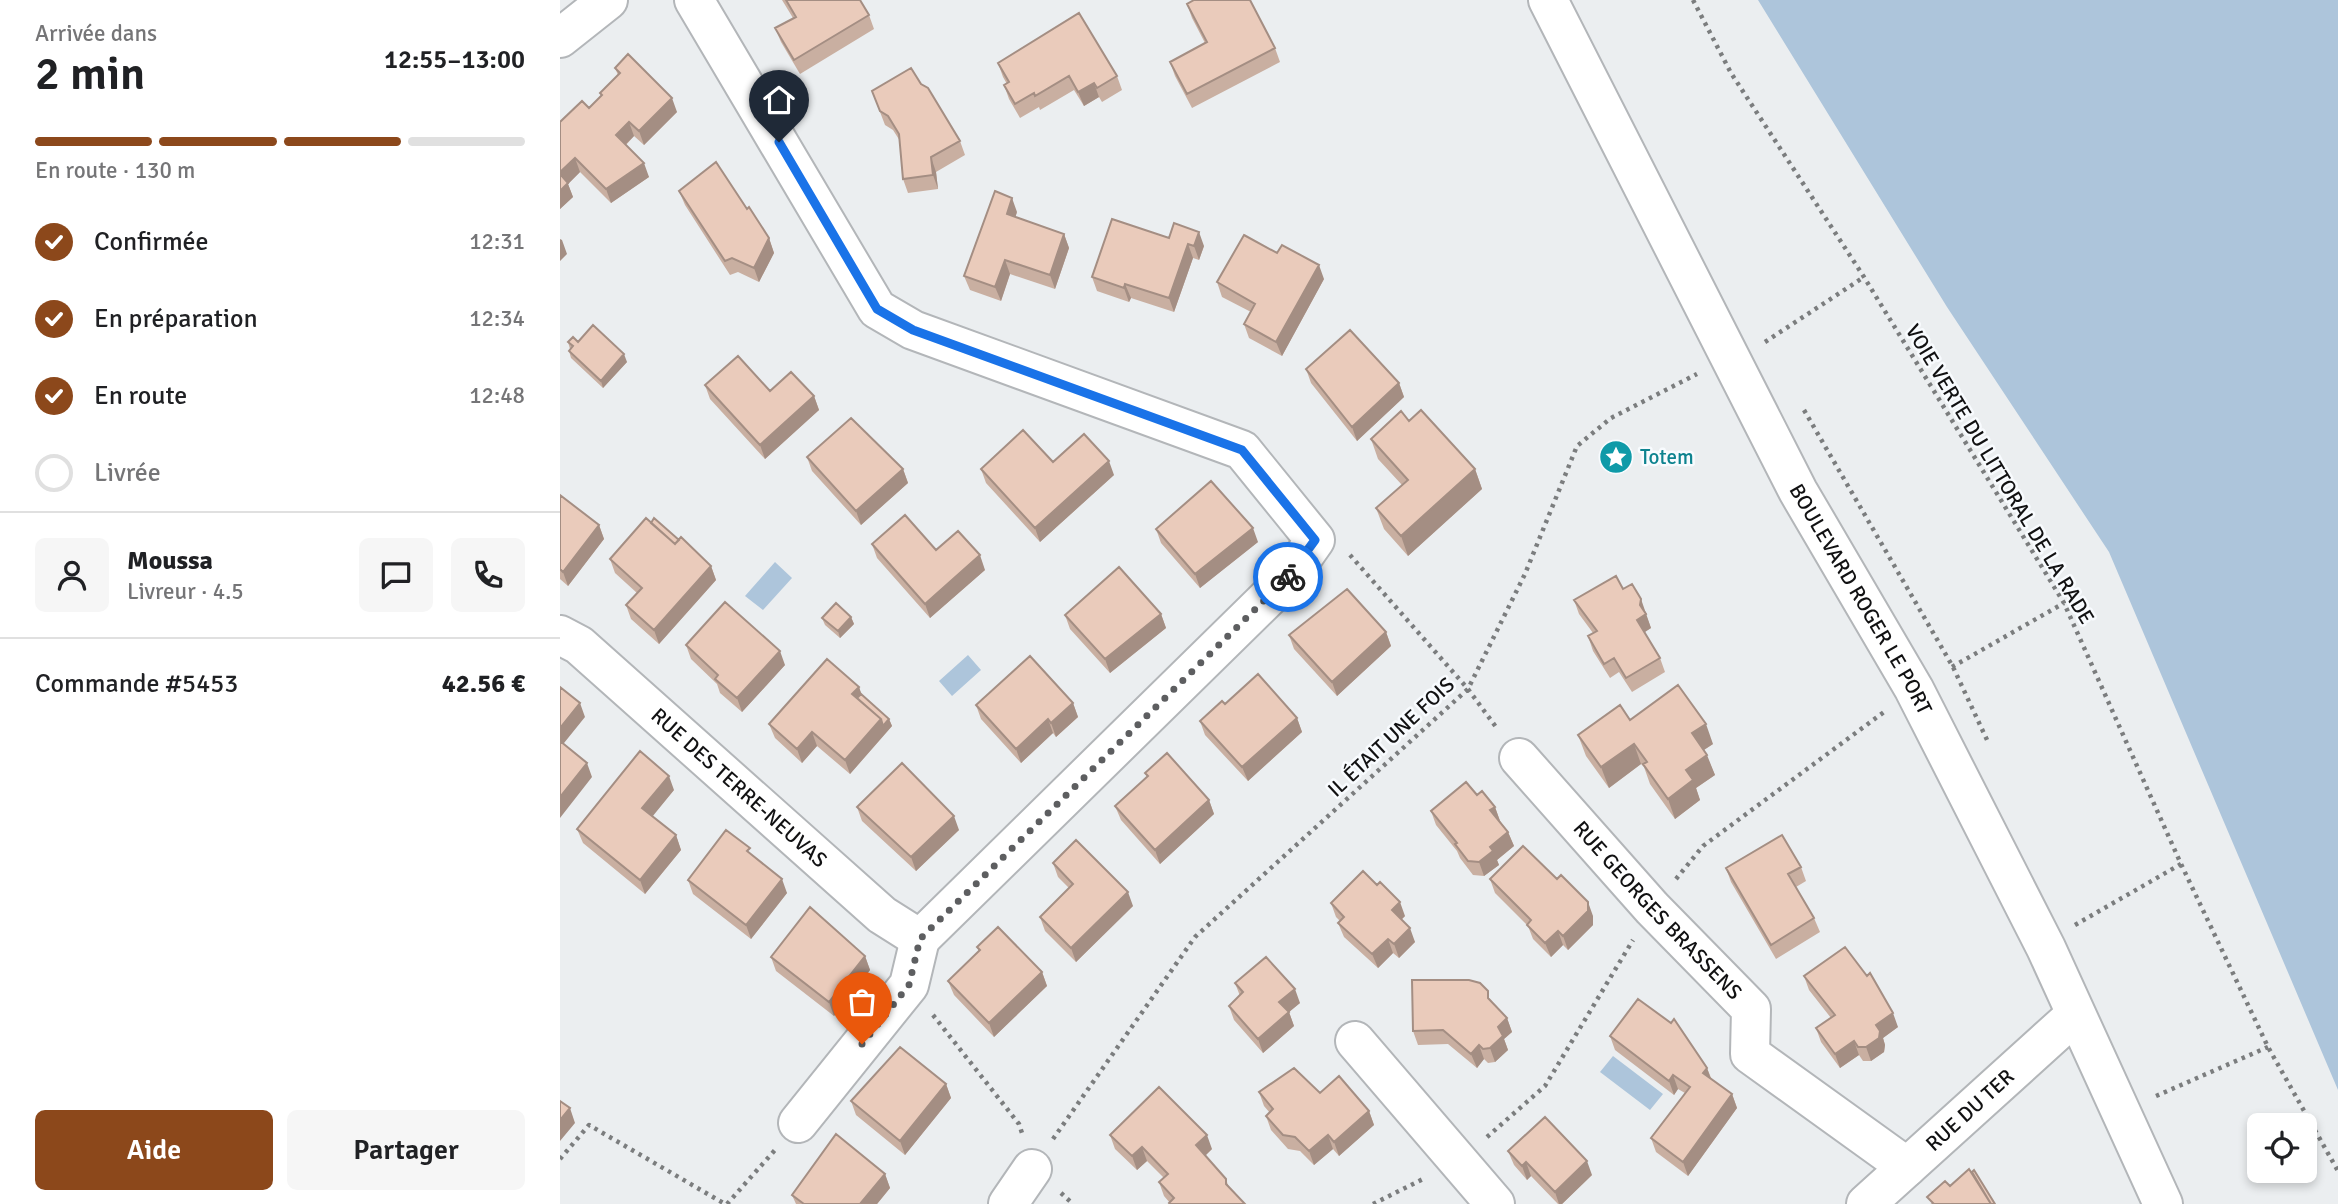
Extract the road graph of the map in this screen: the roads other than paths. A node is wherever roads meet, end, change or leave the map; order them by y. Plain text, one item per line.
1 (608, 0) edge
2 (694, 0) edge
3 (1548, 0) edge
4 (560, 38) edge
5 (560, 635) edge
6 (1519, 758) road end
7 (920, 939) junction
8 (2075, 1015) junction
9 (1355, 1041) dead end
10 (798, 1123) road end
11 (1907, 1167) junction
12 (1032, 1169) road end
13 (1007, 1204) edge
14 (1496, 1204) edge
15 (1866, 1204) edge
16 (2163, 1204) edge

1 - 4 street
2 - 7 street
3 - 8 street, BOULEVARD ROGER LE PORT
5 - 7 street, RUE DES TERRE-NEUVAS
6 - 11 street, RUE GEORGES BRASSENS
7 - 10 street
8 - 11 street, RUE DU TER
8 - 16 street, BOULEVARD ROGER LE PORT
9 - 14 street
11 - 15 street, RUE DU TER
12 - 13 street

